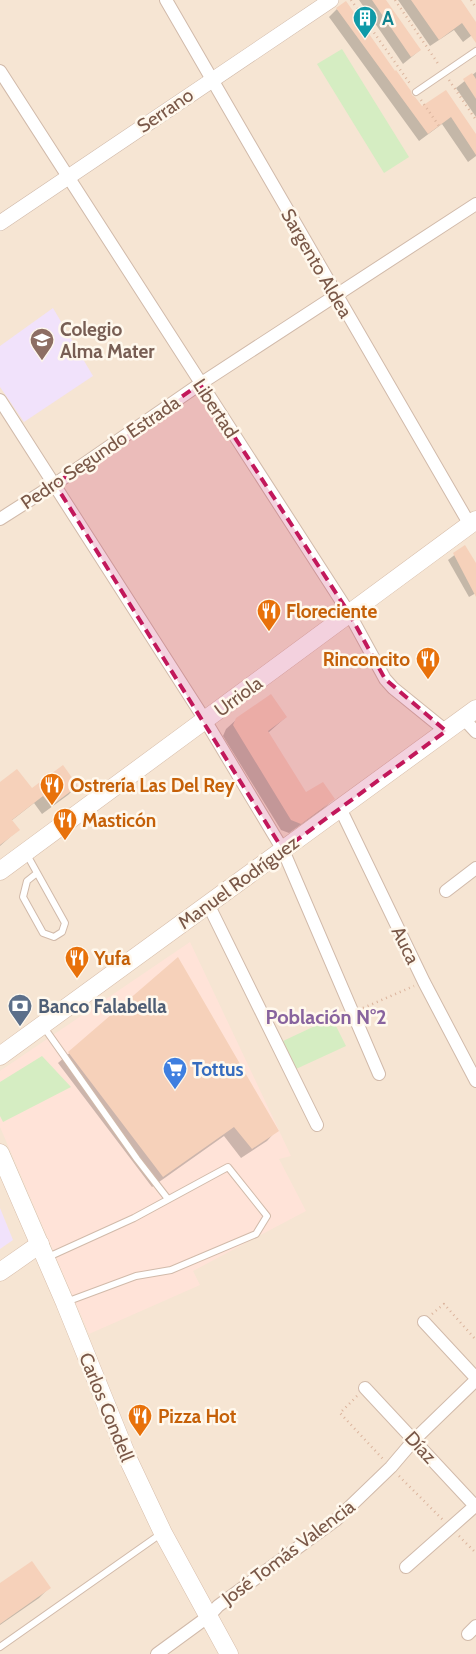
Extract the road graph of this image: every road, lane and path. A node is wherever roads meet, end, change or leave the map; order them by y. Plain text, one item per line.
1 (166, 0) edge
2 (331, 0) edge
3 (351, 0) edge
4 (395, 0) edge
5 (471, 0) edge
6 (476, 8) edge
7 (476, 52) edge
8 (0, 71) edge
9 (444, 73) junction
10 (211, 79) junction
11 (416, 92) junction
12 (476, 120) edge
13 (439, 126) dead end
14 (67, 176) junction
15 (476, 204) edge
16 (0, 223) edge
17 (336, 295) junction
18 (200, 384) junction
19 (0, 400) edge
20 (54, 484) junction
21 (0, 519) edge
22 (473, 522) edge
23 (349, 613) junction
24 (469, 713) edge
25 (205, 720) junction
26 (446, 731) junction
27 (476, 732) edge
28 (340, 808) junction
29 (283, 850) junction
30 (26, 852) junction
31 (476, 868) edge
32 (0, 871) edge
33 (37, 873) junction
34 (446, 891) dead end
35 (208, 904) junction
36 (424, 982) junction
37 (352, 1012) junction
38 (42, 1025) junction
39 (0, 1056) edge
40 (379, 1074) dead end
41 (476, 1081) edge
42 (317, 1125) dead end
43 (0, 1153) edge
44 (168, 1200) junction
45 (43, 1251) junction
46 (0, 1272) edge
47 (65, 1303) junction
48 (424, 1322) joint
49 (476, 1340) edge
50 (476, 1379) edge
51 (365, 1388) dead end
52 (414, 1440) junction
53 (476, 1507) edge
54 (163, 1533) junction
55 (406, 1567) dead end
56 (209, 1616) junction
57 (0, 1647) edge
58 (157, 1654) edge
59 (230, 1654) edge

1 - 10 street, Sargento Aldea
2 - 10 street, Serrano
3 - 11 path
4 - 9 path
5 - 6 path
7 - 9 lane
8 - 14 street, Libertad
9 - 11 lane
9 - 12 path
10 - 14 street, Serrano
10 - 17 street, Sargento Aldea
11 - 13 path
14 - 16 street, Serrano
14 - 18 street, Libertad
15 - 17 street, Pedro Segundo Estrada
17 - 18 street, Pedro Segundo Estrada
17 - 22 street, Sargento Aldea
18 - 20 street, Pedro Segundo Estrada
18 - 23 street, Libertad
19 - 20 street
20 - 21 street, Pedro Segundo Estrada
20 - 25 street
22 - 23 main road, Urriola
23 - 25 main road, Urriola
23 - 26 street, Libertad
24 - 26 main road, Manuel Rodríguez
24 - 27 street
25 - 29 street
25 - 30 main road, Urriola
26 - 28 main road, Manuel Rodríguez
28 - 29 main road, Manuel Rodríguez
28 - 36 street, Auca
29 - 35 main road, Manuel Rodríguez
29 - 37 street
30 - 32 main road, Urriola
30 - 33 lane
31 - 34 street
33 - 33 lane
35 - 38 main road, Manuel Rodríguez
35 - 42 street
36 - 37 path
36 - 41 street, Auca
37 - 40 street
38 - 39 main road, Manuel Rodríguez
38 - 44 lane
43 - 45 main road, Carlos Condell
44 - 45 lane
44 - 47 lane
45 - 46 main road
45 - 47 main road, Carlos Condell
47 - 54 main road, Carlos Condell
48 - 49 path
48 - 50 street
50 - 52 street, José Tomás Valencia
51 - 52 street, Díaz
52 - 53 street, Díaz
52 - 56 street, José Tomás Valencia
53 - 55 street
54 - 56 main road, Carlos Condell
54 - 57 lane
56 - 58 street, José Tomás Valencia
56 - 59 main road, Carlos Condell

